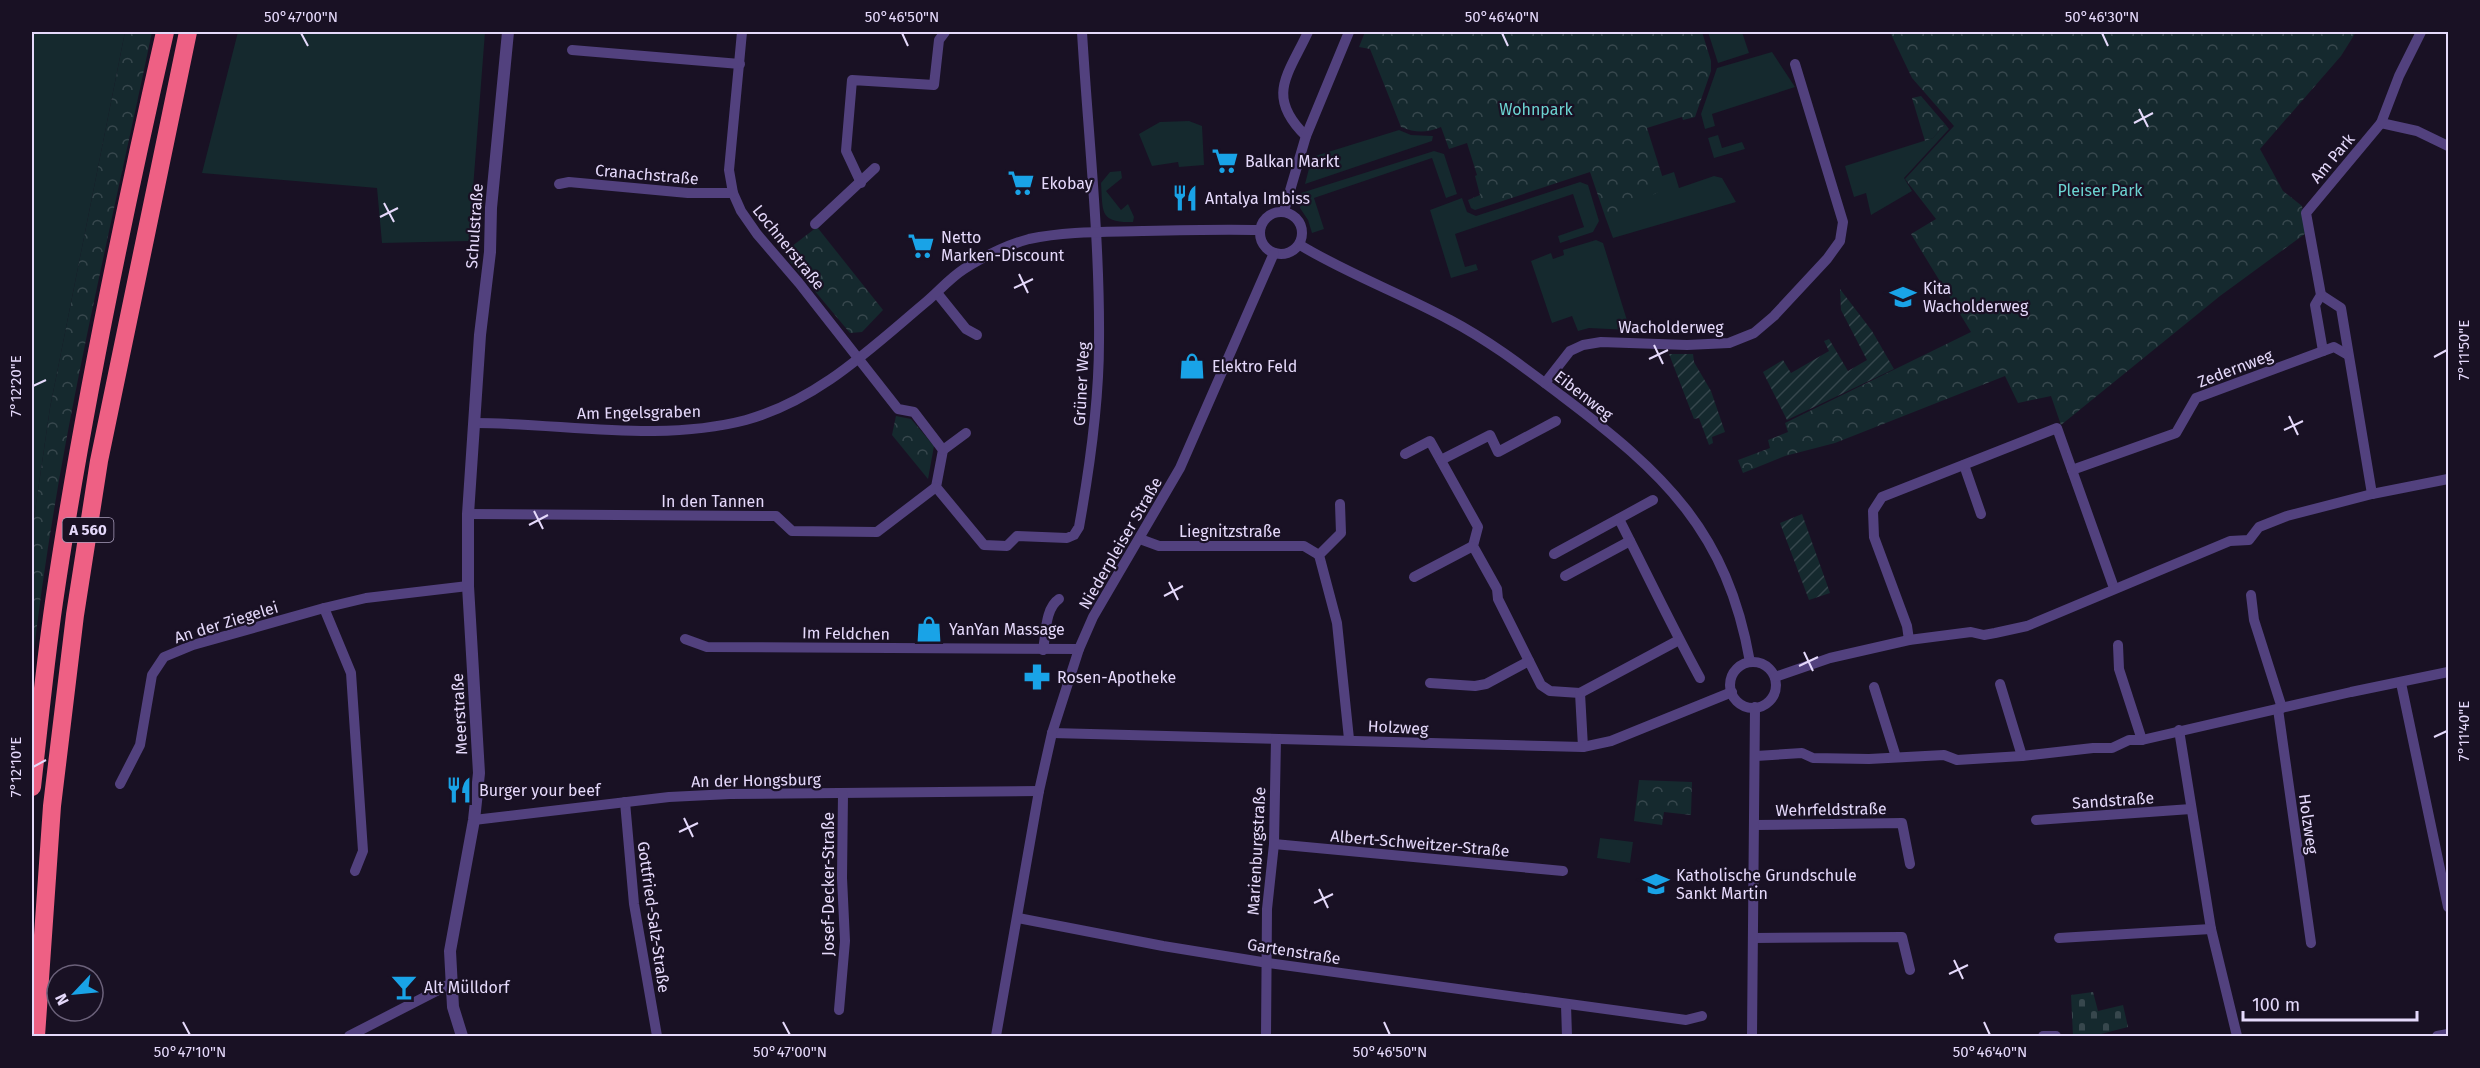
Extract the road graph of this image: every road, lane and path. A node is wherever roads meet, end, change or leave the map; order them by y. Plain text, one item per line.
1 (165, 32) edge
2 (188, 32) edge
3 (508, 32) edge
4 (742, 32) edge
5 (945, 32) edge
6 (1082, 32) edge
7 (1308, 32) edge
8 (1349, 32) edge
9 (2421, 32) edge
10 (572, 50) dead end
11 (740, 64) junction
12 (1795, 64) dead end
13 (2381, 123) junction
14 (1306, 136) junction
15 (2448, 146) edge
16 (875, 168) dead end
17 (861, 183) junction
18 (559, 184) dead end
19 (733, 193) junction
20 (1284, 211) junction
21 (815, 224) dead end
22 (1260, 230) junction
23 (1095, 232) junction
24 (1300, 245) junction
25 (1274, 253) junction
26 (937, 292) junction
27 (2321, 295) junction
28 (977, 335) dead end
29 (2323, 351) junction
30 (2348, 355) junction
31 (860, 360) junction
32 (1545, 383) junction
33 (1556, 421) dead end
34 (475, 423) junction
35 (966, 433) dead end
36 (943, 450) junction
37 (1405, 454) dead end
38 (1441, 460) junction
39 (1964, 465) junction
40 (2072, 470) junction
41 (2448, 479) edge
42 (936, 487) junction
43 (2372, 494) junction
44 (1653, 501) dead end
45 (1340, 504) dead end
46 (468, 514) junction
47 (1981, 514) dead end
48 (1618, 519) junction
49 (1140, 539) junction
50 (1630, 541) junction
51 (1473, 546) junction
52 (1554, 554) dead end
53 (1319, 555) junction
54 (1565, 576) dead end
55 (1414, 577) dead end
56 (468, 586) junction
57 (2114, 588) junction
58 (2251, 595) dead end
59 (1059, 599) dead end
60 (54, 602) junction
61 (324, 608) junction
62 (685, 639) dead end
63 (1909, 639) junction
64 (1679, 640) junction
65 (2118, 645) dead end
66 (1079, 649) junction
67 (1043, 650) junction
68 (1529, 661) junction
69 (1750, 662) junction
70 (2448, 672) edge
71 (1775, 677) junction
72 (1700, 678) dead end
73 (1430, 683) dead end
74 (2401, 683) junction
75 (2000, 684) dead end
76 (1874, 687) dead end
77 (32, 689) edge
78 (1732, 692) junction
79 (1580, 693) junction
80 (1755, 707) junction
81 (2280, 708) junction
82 (2180, 730) junction
83 (1052, 733) junction
84 (1276, 739) junction
85 (1348, 739) junction
86 (2142, 740) junction
87 (1583, 747) junction
88 (1756, 756) junction
89 (2022, 756) junction
90 (1896, 757) junction
91 (120, 784) dead end
92 (32, 787) edge
93 (1039, 791) junction
94 (843, 794) junction
95 (625, 802) junction
96 (2191, 809) junction
97 (474, 820) junction
98 (2036, 820) dead end
99 (1755, 825) junction
100 (1274, 844) junction
101 (1910, 864) dead end
102 (355, 871) dead end
103 (1563, 871) dead end
104 (2448, 907) edge
105 (1018, 918) junction
106 (2211, 929) junction
107 (1754, 938) junction
108 (2059, 938) dead end
109 (2311, 943) dead end
110 (1268, 963) junction
111 (1910, 970) dead end
112 (450, 984) junction
113 (1566, 1005) junction
114 (839, 1011) dead end
115 (1702, 1016) dead end
116 (2448, 1034) edge
117 (36, 1036) edge
118 (349, 1036) edge
119 (462, 1036) edge
120 (657, 1036) edge
121 (996, 1036) edge
122 (1266, 1036) edge
123 (1568, 1036) edge
124 (1752, 1036) edge
125 (2043, 1036) edge
126 (2056, 1036) edge
127 (2237, 1036) edge
128 (2437, 1036) edge

1 - 60 highway, A 560
2 - 117 highway, A 560
3 - 34 street, Schulstraße
4 - 11 street, Lochnerstraße
5 - 17 street
6 - 23 street, Grüner Weg
7 - 14 street
8 - 14 street
9 - 13 street, Am Park
10 - 11 street
11 - 19 street, Lochnerstraße
12 - 32 street, Wacholderweg
13 - 15 street
13 - 27 street, Am Park
14 - 20 street
16 - 17 street
17 - 21 street
18 - 19 street, Cranachstraße
19 - 31 street, Lochnerstraße
20 - 22 street
20 - 24 street
22 - 23 street, Am Engelsgraben
22 - 25 street
23 - 26 street, Am Engelsgraben
23 - 42 street, Grüner Weg
24 - 25 street
24 - 32 street, Eibenweg
25 - 49 street, Niederpleiser Straße
26 - 28 street
26 - 31 street, Am Engelsgraben
27 - 29 street
27 - 30 street
29 - 30 street, Zedernweg
29 - 40 street, Zedernweg
30 - 43 street
31 - 34 street, Am Engelsgraben
31 - 36 street
32 - 69 street, Eibenweg
33 - 38 street
34 - 46 street, Meerstraße
35 - 36 street
36 - 42 street
37 - 38 street
38 - 51 street
39 - 40 street
39 - 47 street
39 - 63 street
40 - 57 street
41 - 43 street
42 - 46 street, In den Tannen
43 - 57 street
44 - 48 street
45 - 53 street
46 - 56 street, Meerstraße
48 - 50 street
48 - 52 street
49 - 53 street, Liegnitzstraße
49 - 66 street, Niederpleiser Straße
50 - 54 street
50 - 64 street
51 - 55 street
51 - 68 street
53 - 85 street
56 - 61 street, An der Ziegelei
56 - 97 street, Meerstraße
57 - 63 street
58 - 81 street, Holzweg
59 - 67 street
60 - 77 highway
60 - 92 highway, A 560
61 - 91 street, An der Ziegelei
61 - 102 street
62 - 67 street, Im Feldchen
63 - 71 street
64 - 72 street
64 - 79 street
65 - 86 street
66 - 67 street, Im Feldchen
66 - 83 street, Niederpleiser Straße
68 - 73 street
68 - 79 street
69 - 71 street
69 - 78 street
70 - 74 street
71 - 80 street
74 - 81 street
74 - 104 street
75 - 89 street
76 - 90 street
78 - 80 street
78 - 87 street, Holzweg
79 - 87 street
80 - 88 street, Wehrfeldstraße
81 - 82 street
81 - 109 street, Holzweg
82 - 86 street
82 - 96 street
83 - 84 street, Holzweg
83 - 93 street, Niederpleiser Straße
84 - 85 street, Holzweg
84 - 100 street, Marienburgstraße
85 - 87 street, Holzweg
86 - 89 street
88 - 90 street
88 - 99 street, Wehrfeldstraße
89 - 90 street
93 - 94 street, An der Hongsburg
93 - 105 street, Niederpleiser Straße
94 - 95 street, An der Hongsburg
94 - 114 street, Josef-Decker-Straße
95 - 97 street, An der Hongsburg
95 - 120 street, Gottfried-Salz-Straße
96 - 98 street, Sandstraße
96 - 106 street
97 - 112 street, Meerstraße
99 - 101 street, Wehrfeldstraße
99 - 107 street, Wehrfeldstraße
100 - 103 street, Albert-Schweitzer-Straße
100 - 110 street, Marienburgstraße
105 - 110 street, Gartenstraße
105 - 121 street, Niederpleiser Straße
106 - 108 street
106 - 127 street
107 - 111 street
107 - 124 street, Wehrfeldstraße
110 - 113 street, Gartenstraße
110 - 122 street, Marienburgstraße
112 - 118 street
112 - 119 street, Meerstraße
113 - 115 street, Gartenstraße
113 - 123 street
116 - 128 street
125 - 126 street

